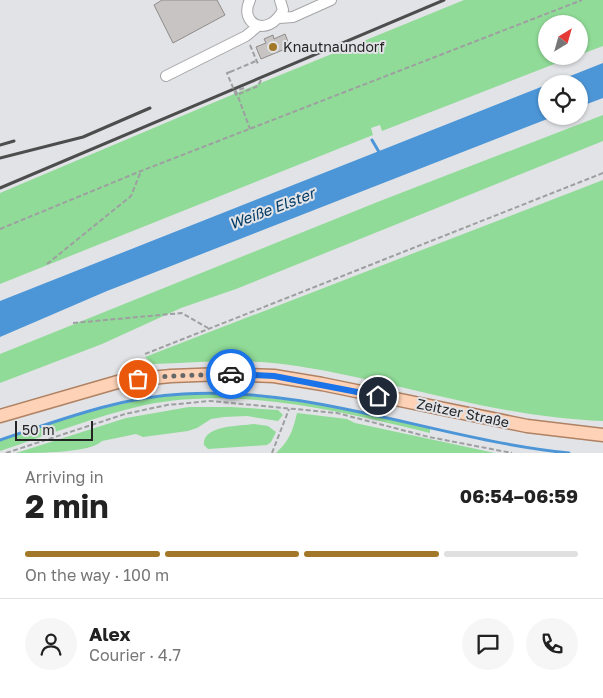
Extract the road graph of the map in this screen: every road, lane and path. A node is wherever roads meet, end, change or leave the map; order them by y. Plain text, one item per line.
1 (280, 0) edge
2 (331, 0) edge
3 (582, 0) edge
4 (248, 1) edge
5 (279, 18) junction
6 (258, 26) junction
7 (246, 36) junction
8 (166, 76) dead end
9 (261, 80) dead end
10 (244, 88) dead end
11 (250, 129) junction
12 (141, 171) junction
13 (603, 173) edge
14 (0, 229) edge
15 (47, 264) dead end
16 (73, 323) dead end
17 (209, 328) junction
18 (145, 354) dead end
19 (289, 408) junction
20 (0, 416) edge
21 (603, 434) edge
22 (6, 453) edge
23 (272, 453) edge
24 (512, 453) edge

1 - 5 lane
2 - 5 lane
3 - 11 path
4 - 6 lane
5 - 6 lane
6 - 7 lane
7 - 8 lane
7 - 9 path, bridge
10 - 11 path
11 - 12 path
12 - 14 path
12 - 15 path
13 - 17 path
16 - 17 path
17 - 18 path
19 - 22 path
19 - 23 path
19 - 24 path
20 - 21 main road, Zeitzer Straße

